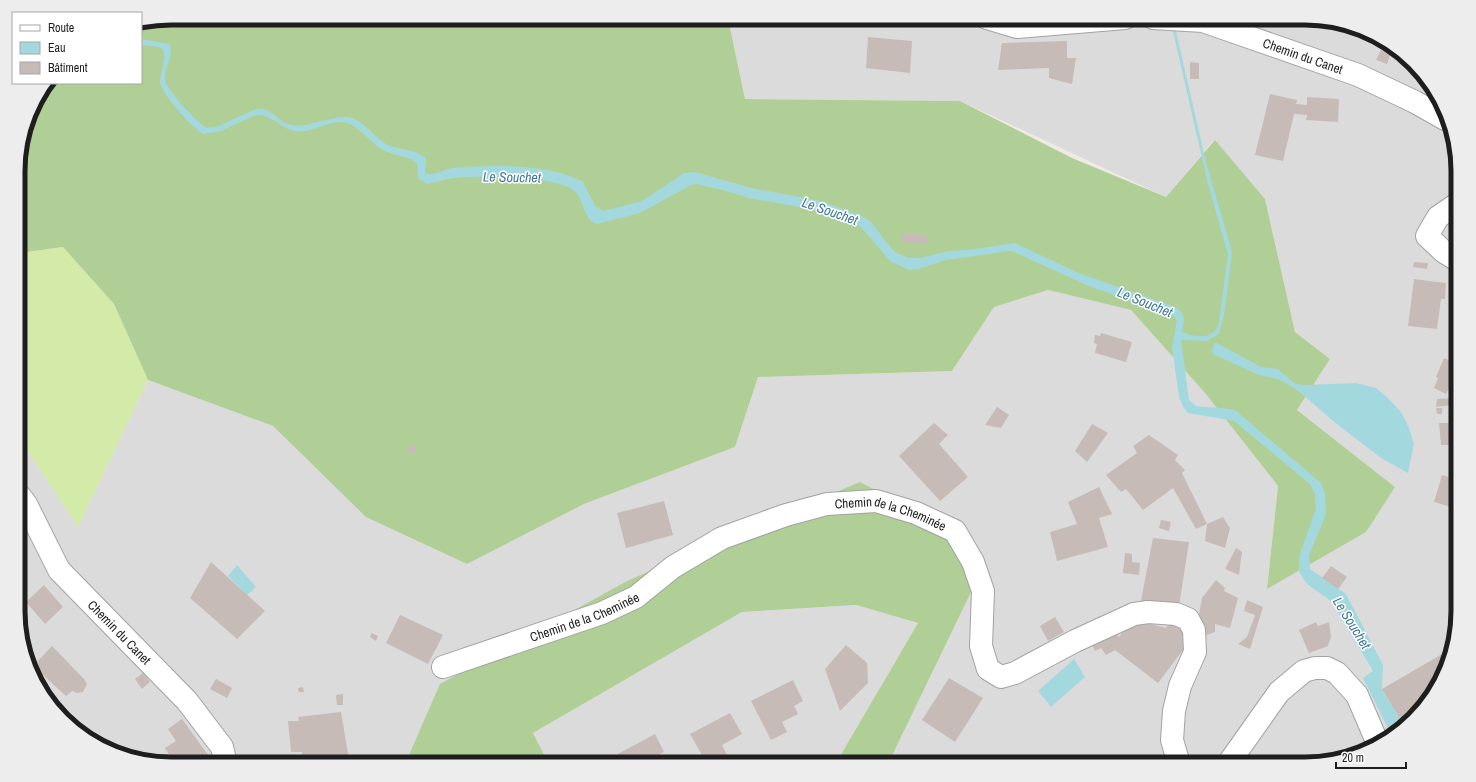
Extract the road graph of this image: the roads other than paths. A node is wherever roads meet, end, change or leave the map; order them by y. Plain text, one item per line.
1 (1010, 25) edge
2 (1041, 25) edge
3 (1214, 25) edge
4 (1441, 117) edge
5 (1451, 208) edge
6 (1451, 256) edge
7 (25, 503) edge
8 (443, 667) dead end
9 (1376, 738) edge
10 (224, 757) edge
11 (1177, 757) edge
12 (1233, 757) edge

1 - 2 street
3 - 4 street, Chemin du Canet
5 - 6 street
7 - 10 street, Chemin du Canet
8 - 11 street, Chemin de la Cheminée
9 - 12 street

